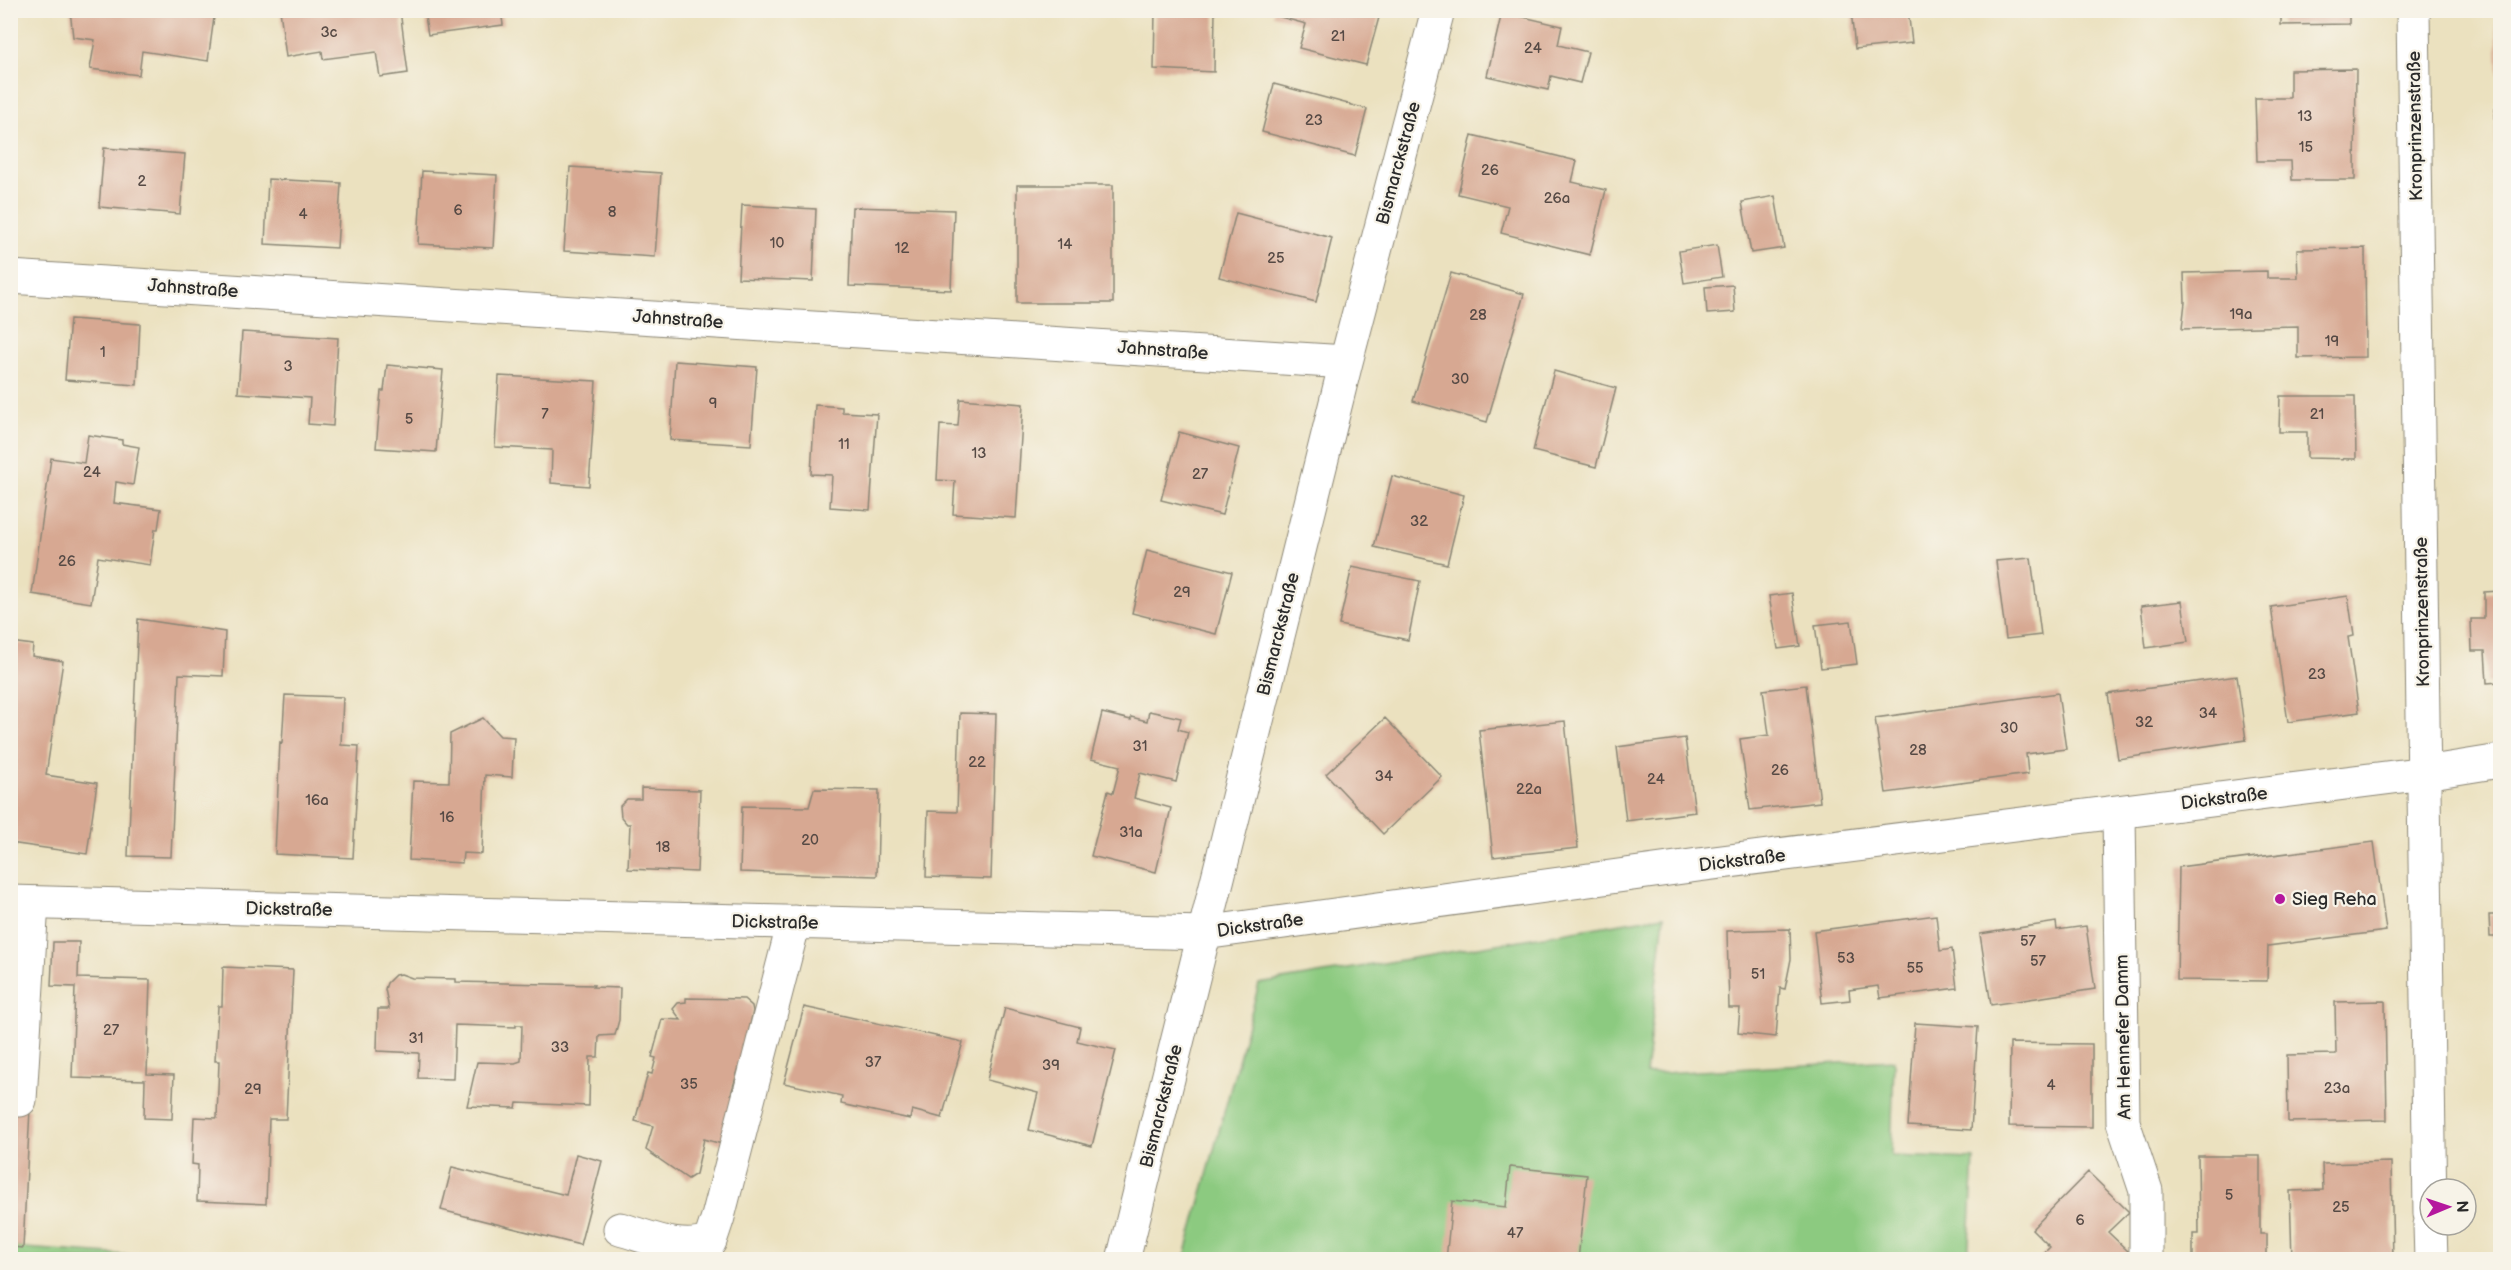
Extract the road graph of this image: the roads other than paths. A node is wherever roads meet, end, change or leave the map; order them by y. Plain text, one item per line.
1 (1438, 10) edge
2 (2413, 10) edge
3 (10, 277) edge
4 (1346, 362) junction
5 (2500, 761) edge
6 (2425, 773) junction
7 (2119, 812) junction
8 (21, 902) edge
9 (794, 922) junction
10 (1204, 933) junction
11 (20, 1101) dead end
12 (2430, 1177) edge
13 (620, 1229) dead end
14 (2430, 1237) edge
15 (1123, 1260) edge
16 (2146, 1260) edge
17 (2431, 1260) edge

1 - 4 street, Bismarckstraße
2 - 6 street, Kronprinzenstraße
3 - 4 street, Jahnstraße
4 - 10 street, Bismarckstraße
5 - 6 street, Dickstraße
6 - 7 street, Dickstraße
6 - 12 street, Kronprinzenstraße
7 - 10 street, Dickstraße
7 - 16 street, Am Hennefer Damm
8 - 9 street, Dickstraße
8 - 11 street
9 - 10 street, Dickstraße
9 - 13 street
10 - 15 street, Bismarckstraße
14 - 17 street

